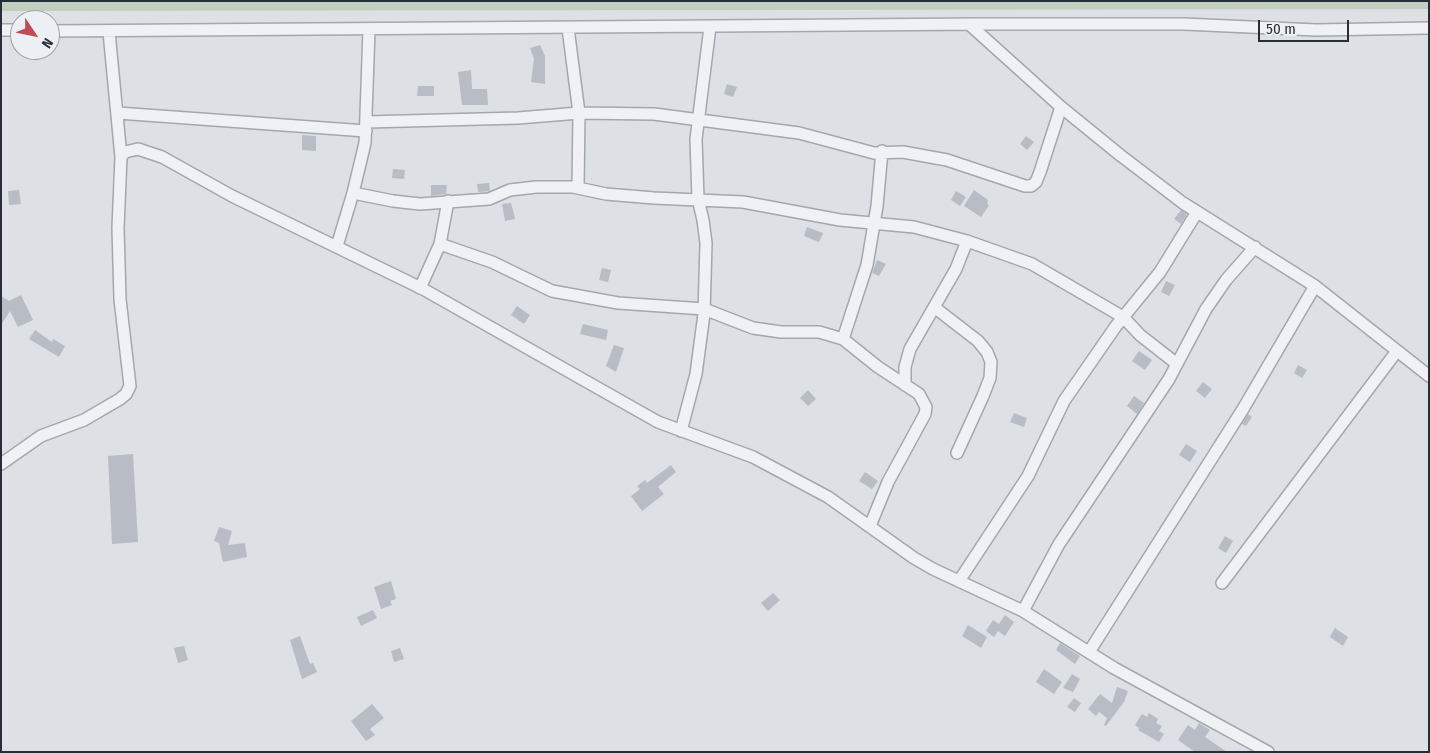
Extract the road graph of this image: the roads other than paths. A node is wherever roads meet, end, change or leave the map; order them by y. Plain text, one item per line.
1 (970, 24) junction
2 (710, 27) junction
3 (568, 28) junction
4 (1429, 28) edge
5 (369, 30) junction
6 (60, 31) edge
7 (109, 32) junction
8 (1061, 107) junction
9 (118, 113) junction
10 (579, 113) junction
11 (697, 121) junction
12 (366, 126) junction
13 (882, 151) junction
14 (121, 157) junction
15 (578, 188) junction
16 (353, 193) junction
17 (698, 199) junction
18 (448, 201) junction
19 (1197, 212) junction
20 (875, 222) junction
21 (968, 241) junction
22 (440, 244) junction
23 (337, 246) junction
24 (1255, 246) junction
25 (1315, 286) junction
26 (420, 288) junction
27 (934, 308) junction
28 (704, 310) junction
29 (1123, 317) junction
30 (843, 339) junction
31 (1397, 351) junction
32 (1177, 364) junction
33 (1429, 376) edge
34 (905, 385) junction
35 (681, 431) junction
36 (956, 453) dead end
37 (1, 464) edge
38 (870, 526) junction
39 (959, 580) junction
40 (1222, 583) dead end
41 (1023, 611) junction
42 (1089, 652) junction
43 (1268, 752) edge

1 - 2 street
1 - 4 street
1 - 8 street
2 - 3 street
2 - 11 street
3 - 5 street
3 - 10 street
5 - 7 street
5 - 12 street
6 - 7 street
7 - 9 street
8 - 13 street
8 - 19 street
9 - 12 street
9 - 14 street
10 - 11 street
10 - 12 street
10 - 15 street
11 - 13 street
11 - 17 street
12 - 16 street
13 - 20 street
14 - 23 street
14 - 37 street
15 - 17 street
15 - 18 street
16 - 18 street
16 - 23 street
17 - 20 street
17 - 28 street
18 - 22 street
19 - 24 street
19 - 29 street
20 - 21 street
20 - 30 street
21 - 27 street
21 - 29 street
22 - 26 street
22 - 28 street
23 - 26 street
24 - 25 street
24 - 32 street
25 - 31 street
25 - 42 street
26 - 35 street
27 - 34 street
27 - 36 street
28 - 30 street
28 - 35 street
29 - 32 street
29 - 39 street
30 - 34 street
31 - 33 street
31 - 40 street
32 - 41 street
34 - 38 street
35 - 38 street
38 - 39 street
39 - 41 street
41 - 42 street
42 - 43 street

